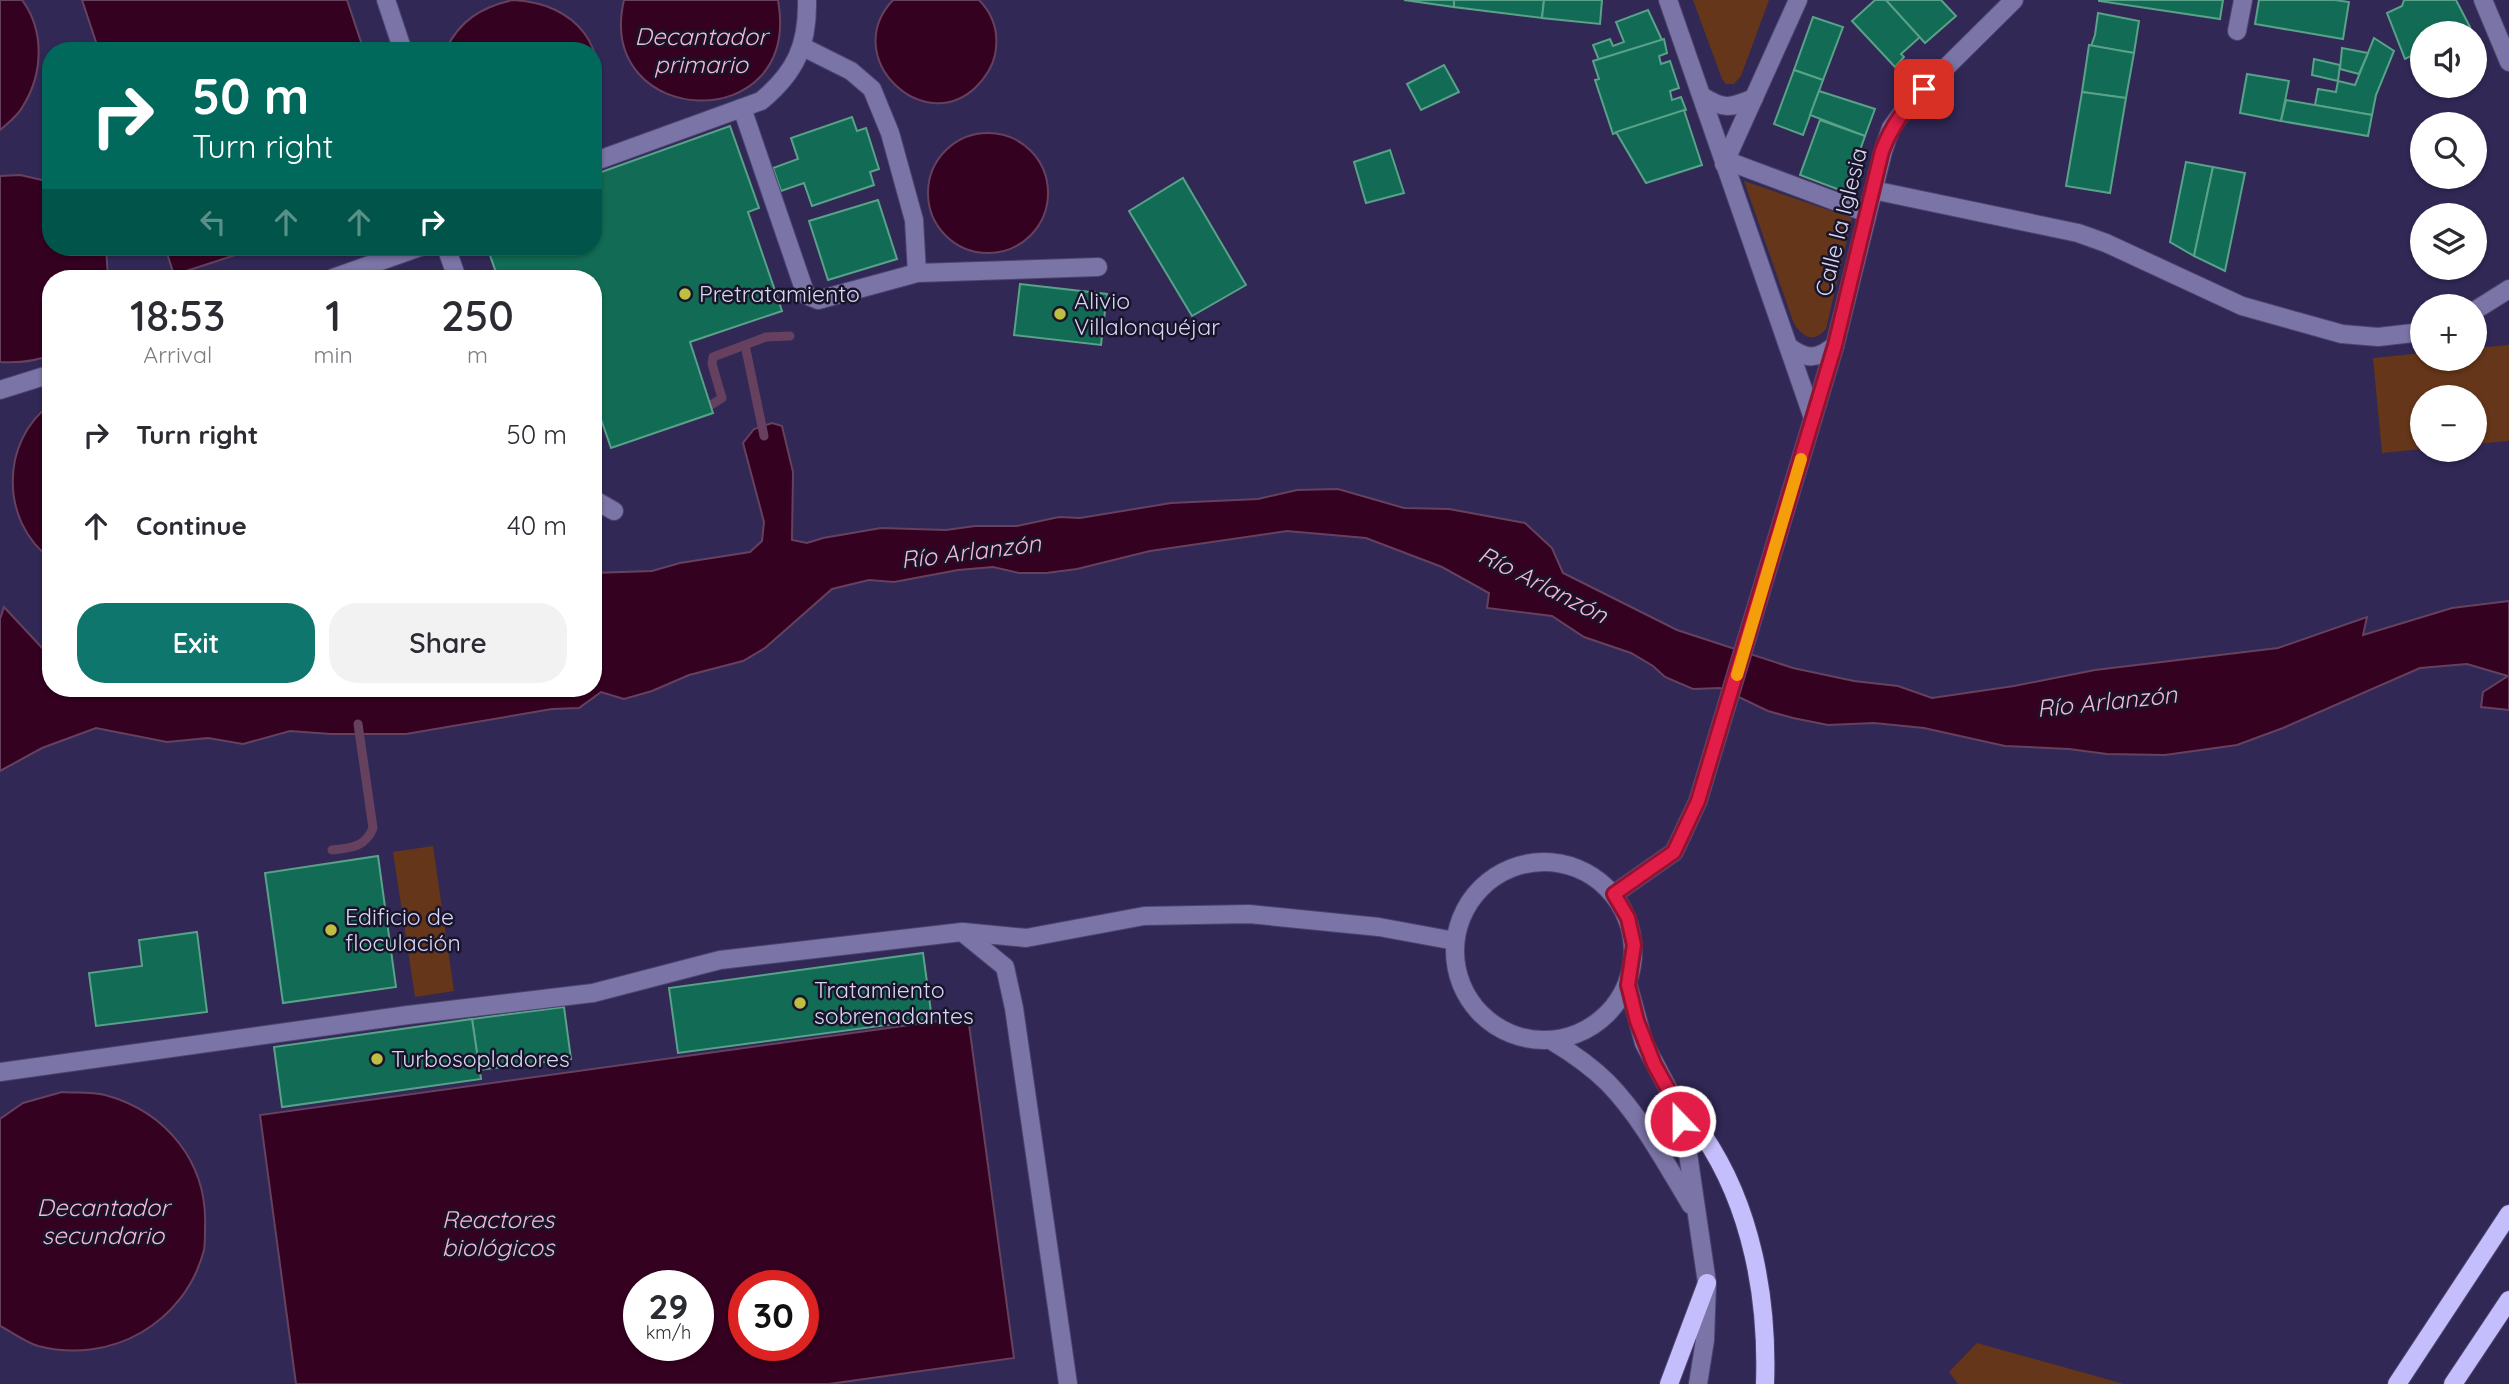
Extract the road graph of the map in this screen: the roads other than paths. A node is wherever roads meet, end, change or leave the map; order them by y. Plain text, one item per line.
1 (386, 0) edge
2 (807, 0) edge
3 (1668, 0) edge
4 (1798, 0) edge
5 (2014, 0) edge
6 (2243, 0) edge
7 (2483, 0) edge
8 (2237, 31) dead end
9 (400, 42) edge
10 (803, 47) junction
11 (2509, 62) edge
12 (1702, 96) junction
13 (1754, 98) junction
14 (742, 108) junction
15 (602, 159) edge
16 (1725, 162) junction
17 (1873, 190) junction
18 (1867, 213) junction
19 (395, 256) edge
20 (1098, 267) dead end
21 (356, 270) edge
22 (916, 273) junction
23 (2509, 289) edge
24 (2487, 303) edge
25 (2410, 333) edge
26 (1835, 345) junction
27 (1788, 346) junction
28 (42, 377) edge
29 (0, 390) edge
30 (1813, 418) junction
31 (602, 504) edge
32 (614, 511) dead end
33 (1614, 894) junction
34 (962, 932) junction
35 (1455, 941) junction
36 (1628, 985) junction
37 (1552, 1041) junction
38 (0, 1072) edge
39 (1675, 1102) junction
40 (1695, 1211) junction
41 (2509, 1214) edge
42 (1707, 1283) junction
43 (2509, 1300) edge
44 (1068, 1384) edge
45 (1669, 1384) edge
46 (1698, 1384) edge
47 (1765, 1384) edge
48 (2397, 1384) edge
49 (2453, 1384) edge

1 - 9 street
2 - 10 street
3 - 12 street
4 - 13 street
5 - 17 street, Calle la Iglesia
6 - 8 street
7 - 11 street
10 - 14 street
10 - 22 street
12 - 13 street
12 - 16 street
13 - 16 street
14 - 15 street
14 - 22 street
16 - 18 street
16 - 27 street
17 - 18 street, Calle la Iglesia
17 - 25 street
18 - 26 street, Calle la Iglesia
19 - 21 street
20 - 22 street
23 - 24 street
26 - 27 street
26 - 30 street, Calle la Iglesia
27 - 30 street
28 - 29 street
30 - 33 street, Calle la Iglesia
31 - 32 street
33 - 35 street
33 - 36 street
34 - 35 street
34 - 38 street
34 - 44 street
35 - 37 street
36 - 37 street
36 - 39 street
37 - 40 street
39 - 40 street
39 - 47 main road
40 - 42 street
41 - 48 main road
42 - 45 main road
42 - 46 street
43 - 49 main road

